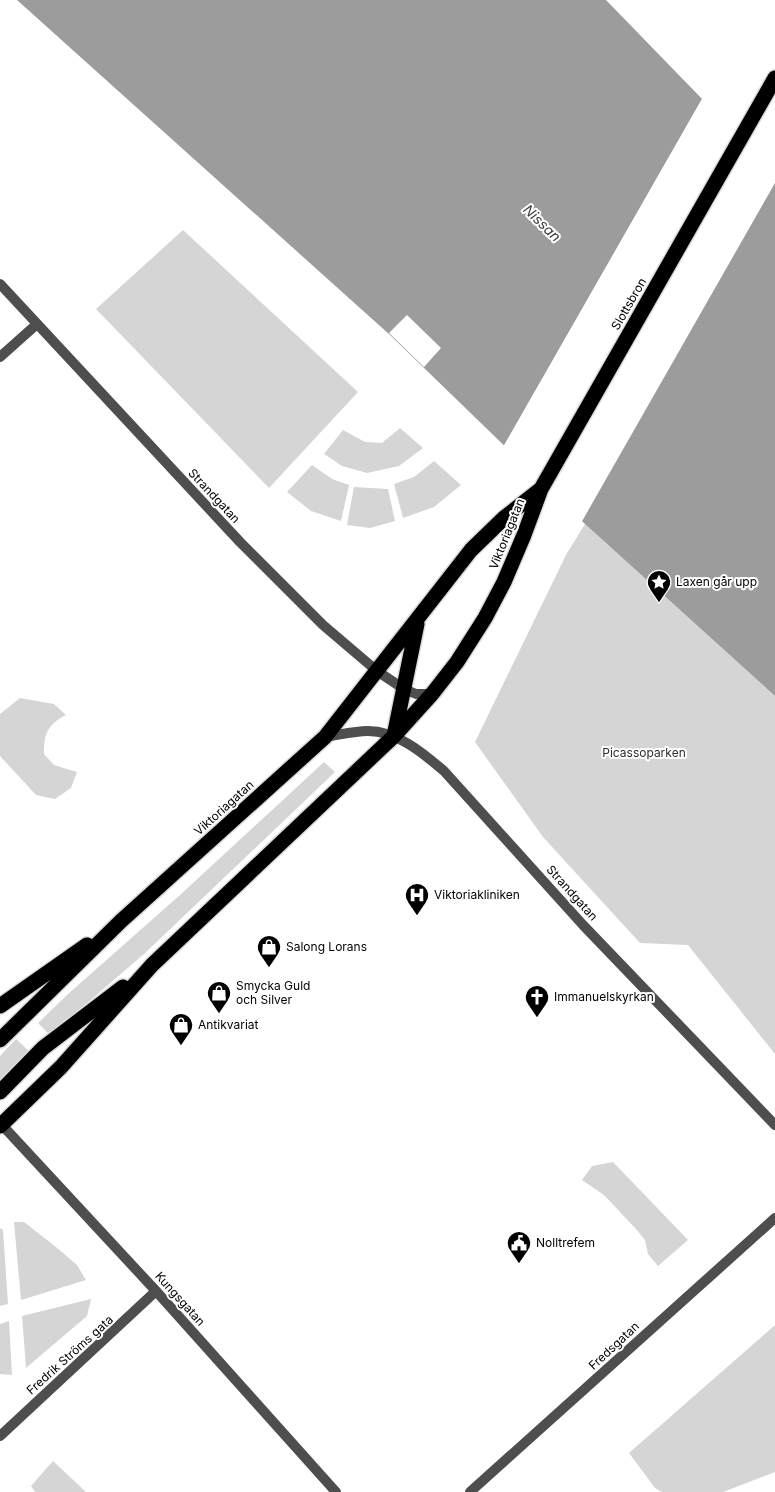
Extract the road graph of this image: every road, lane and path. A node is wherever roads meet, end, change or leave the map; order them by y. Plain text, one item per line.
1 (775, 78) edge
2 (0, 284) edge
3 (37, 324) junction
4 (0, 357) edge
5 (541, 489) junction
6 (417, 620) junction
7 (378, 671) junction
8 (404, 689) junction
9 (432, 694) junction
10 (394, 736) junction
11 (325, 737) junction
12 (121, 921) junction
13 (152, 965) junction
14 (0, 1006) edge
15 (0, 1040) edge
16 (0, 1092) edge
17 (775, 1125) edge
18 (1, 1126) edge
19 (775, 1218) edge
20 (156, 1291) junction
21 (0, 1436) edge
22 (336, 1492) edge
23 (470, 1492) edge

1 - 5 highway, Slottsbron
2 - 3 street, Strandgatan
3 - 4 street
3 - 7 street, Strandgatan
5 - 6 highway, Viktoriagatan
5 - 9 highway, Viktoriagatan
6 - 7 highway, Viktoriagatan
6 - 8 highway, Viktoriagatan
7 - 8 street, Strandgatan
7 - 11 highway, Viktoriagatan
8 - 9 street, Strandgatan
8 - 10 highway, Viktoriagatan
9 - 10 highway, Viktoriagatan
10 - 11 street, Strandgatan
10 - 13 highway, Viktoriagatan
10 - 17 street, Strandgatan
11 - 12 highway, Viktoriagatan
12 - 14 highway, Viktoriagatan
12 - 15 highway, Viktoriagatan
13 - 16 highway, Viktoriagatan
13 - 18 highway, Viktoriagatan
18 - 20 street, Kungsgatan
19 - 23 street, Fredsgatan
20 - 21 street, Fredrik Ströms gata
20 - 22 street, Kungsgatan

